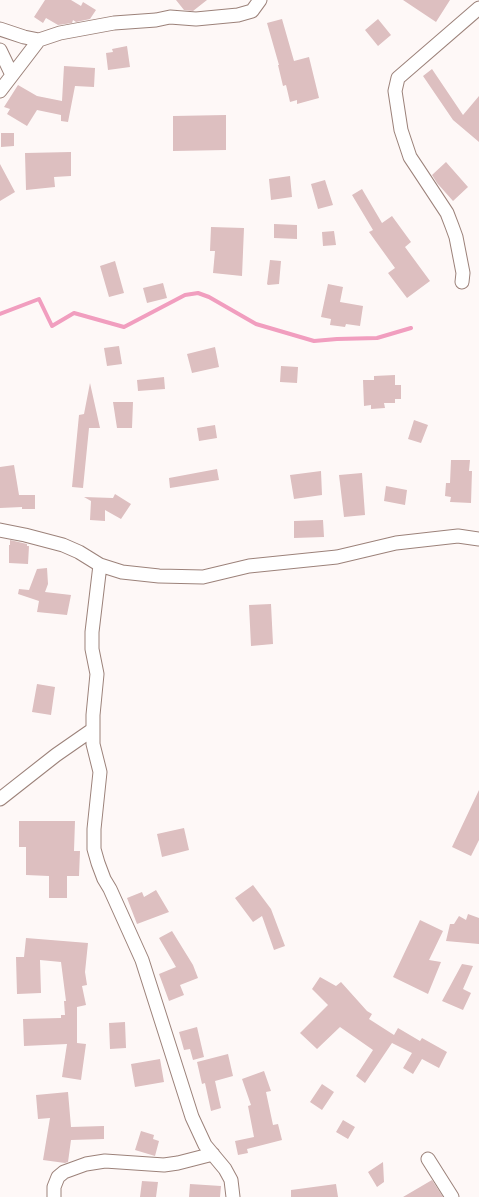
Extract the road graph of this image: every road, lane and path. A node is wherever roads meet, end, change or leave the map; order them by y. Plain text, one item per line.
1 (260, 0) edge
2 (479, 8) edge
3 (0, 29) edge
4 (39, 40) junction
5 (0, 50) edge
6 (12, 75) junction
7 (0, 91) edge
8 (462, 282) dead end
9 (0, 530) edge
10 (479, 539) edge
11 (100, 566) junction
12 (92, 730) junction
13 (0, 799) edge
14 (213, 1154) junction
15 (428, 1159) dead end
16 (54, 1197) edge
17 (233, 1197) edge
18 (452, 1197) edge

1 - 4 street
2 - 8 street
3 - 4 street
4 - 6 street
5 - 6 street
6 - 7 street
9 - 11 street
10 - 11 street
11 - 12 street
12 - 13 street
12 - 14 street
14 - 16 street
14 - 17 street
15 - 18 street

